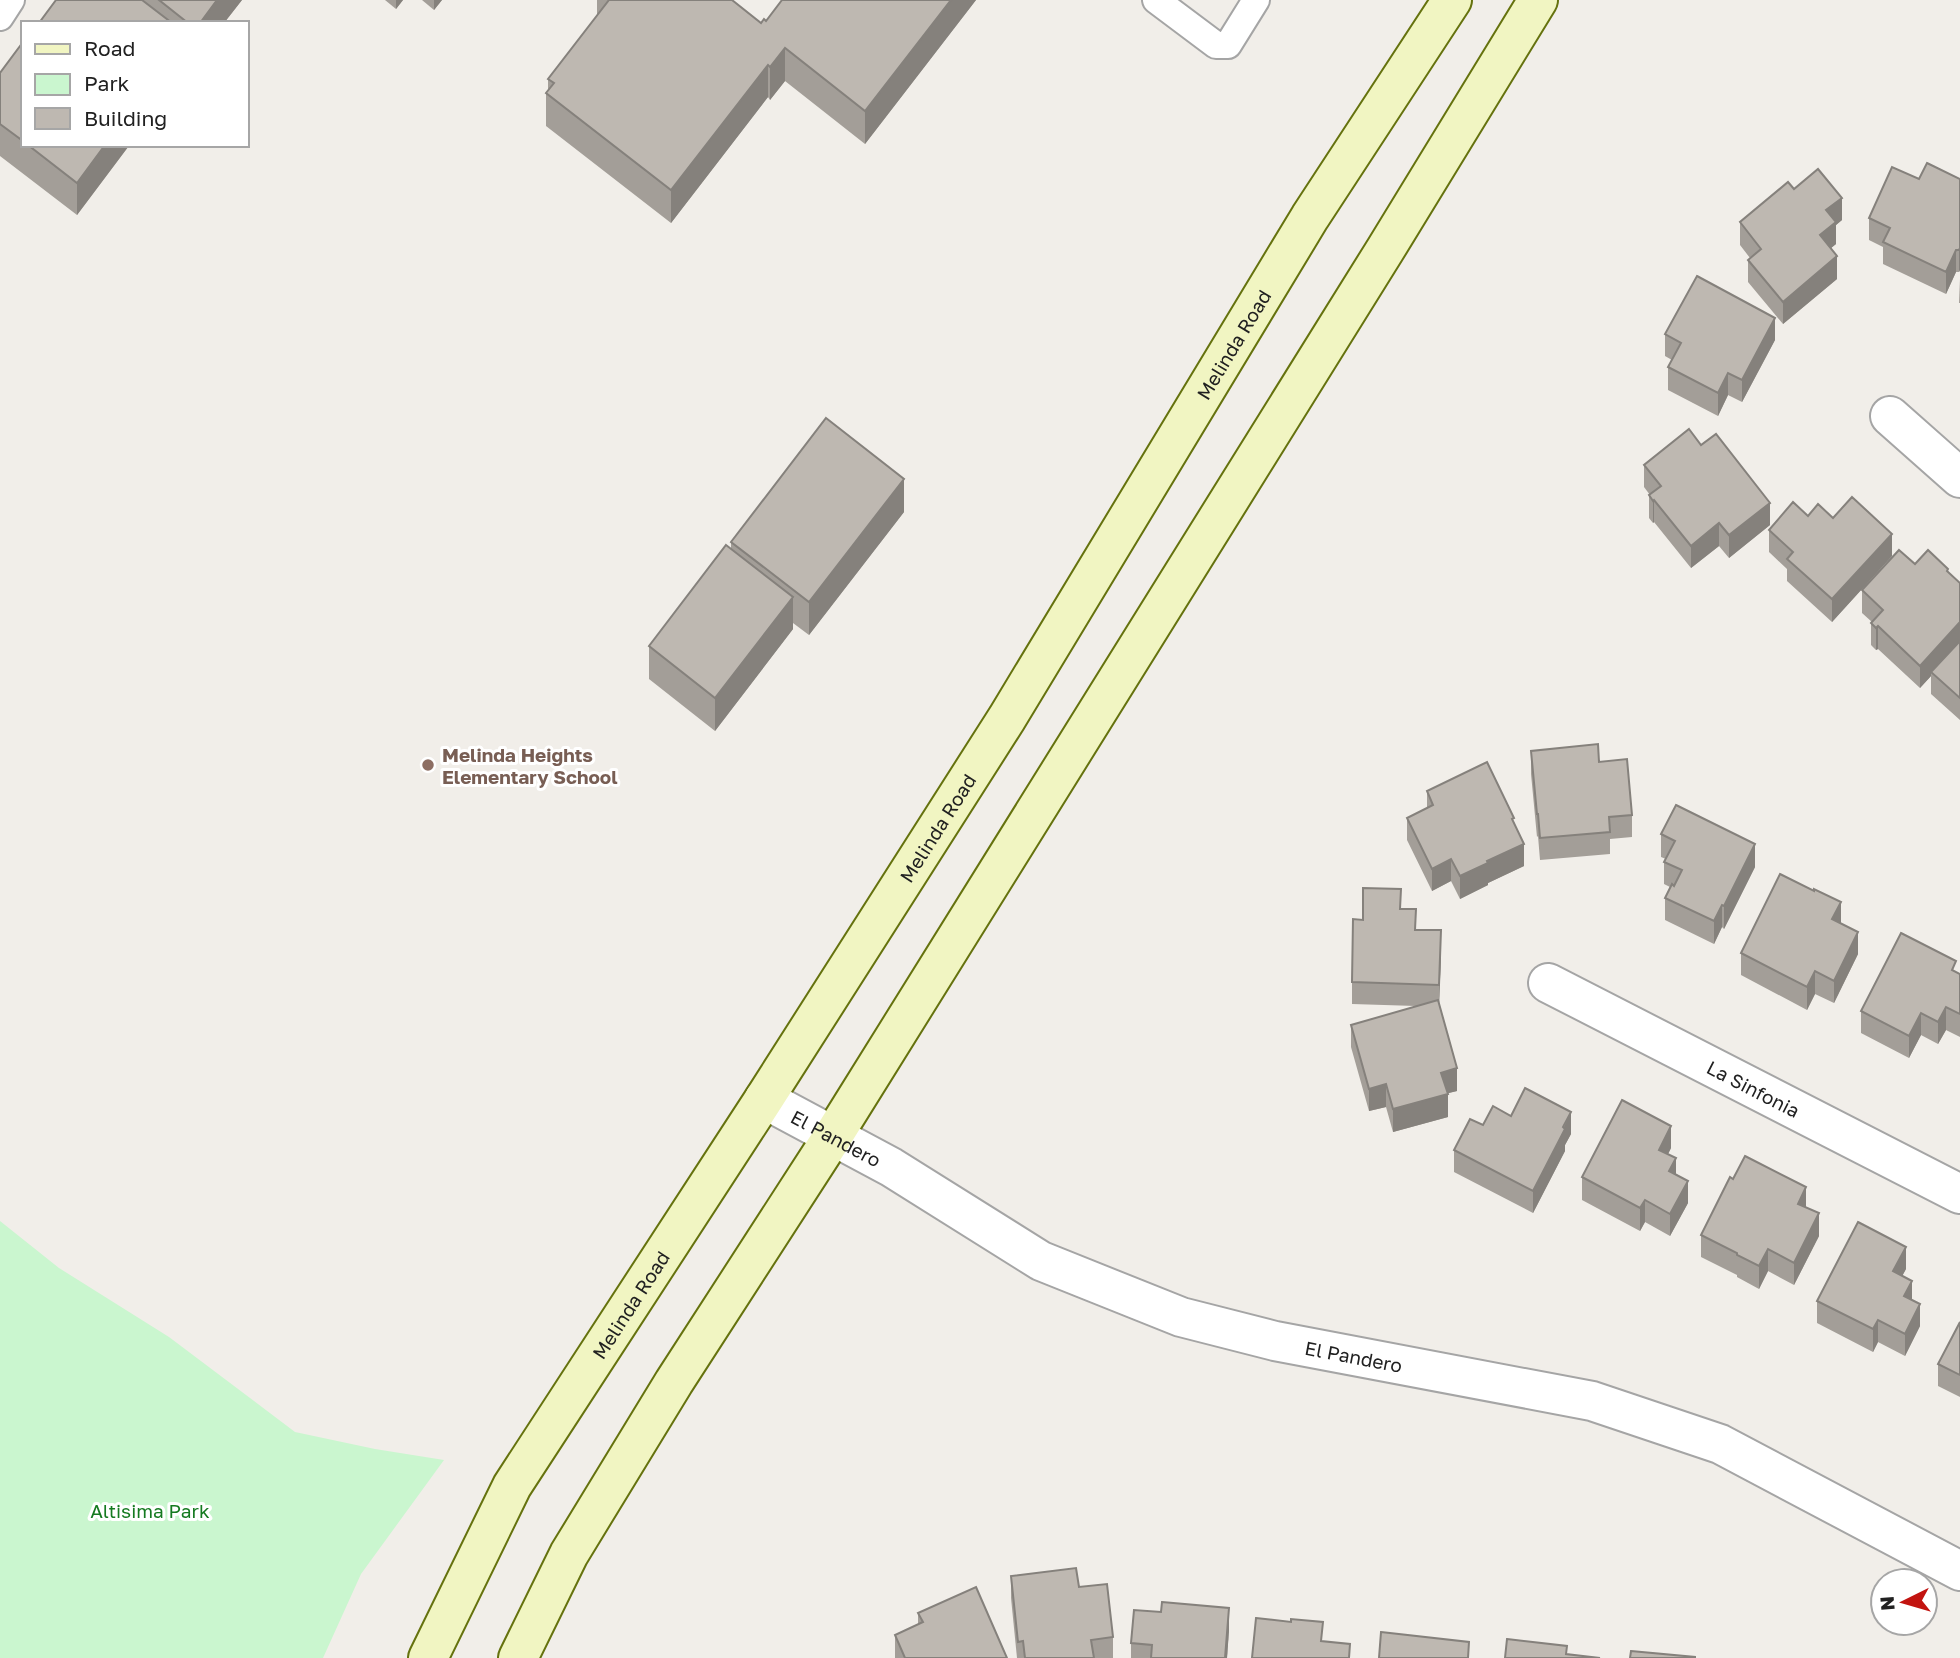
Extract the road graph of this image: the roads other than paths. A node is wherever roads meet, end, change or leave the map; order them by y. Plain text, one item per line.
1 (11, 0) edge
2 (1156, 0) edge
3 (1255, 0) edge
4 (1452, 0) edge
5 (1538, 0) edge
6 (0, 17) edge
7 (1890, 416) dead end
8 (1960, 478) edge
9 (1548, 983) dead end
10 (764, 1099) junction
11 (833, 1136) junction
12 (1960, 1194) edge
13 (1960, 1571) edge
14 (428, 1658) edge
15 (518, 1658) edge

1 - 6 lane
2 - 3 lane
4 - 10 main road, Melinda Road
5 - 11 main road
7 - 8 street
9 - 12 street, La Sinfonia
10 - 11 street, El Pandero
10 - 14 main road, Melinda Road
11 - 13 street, El Pandero
11 - 15 main road

